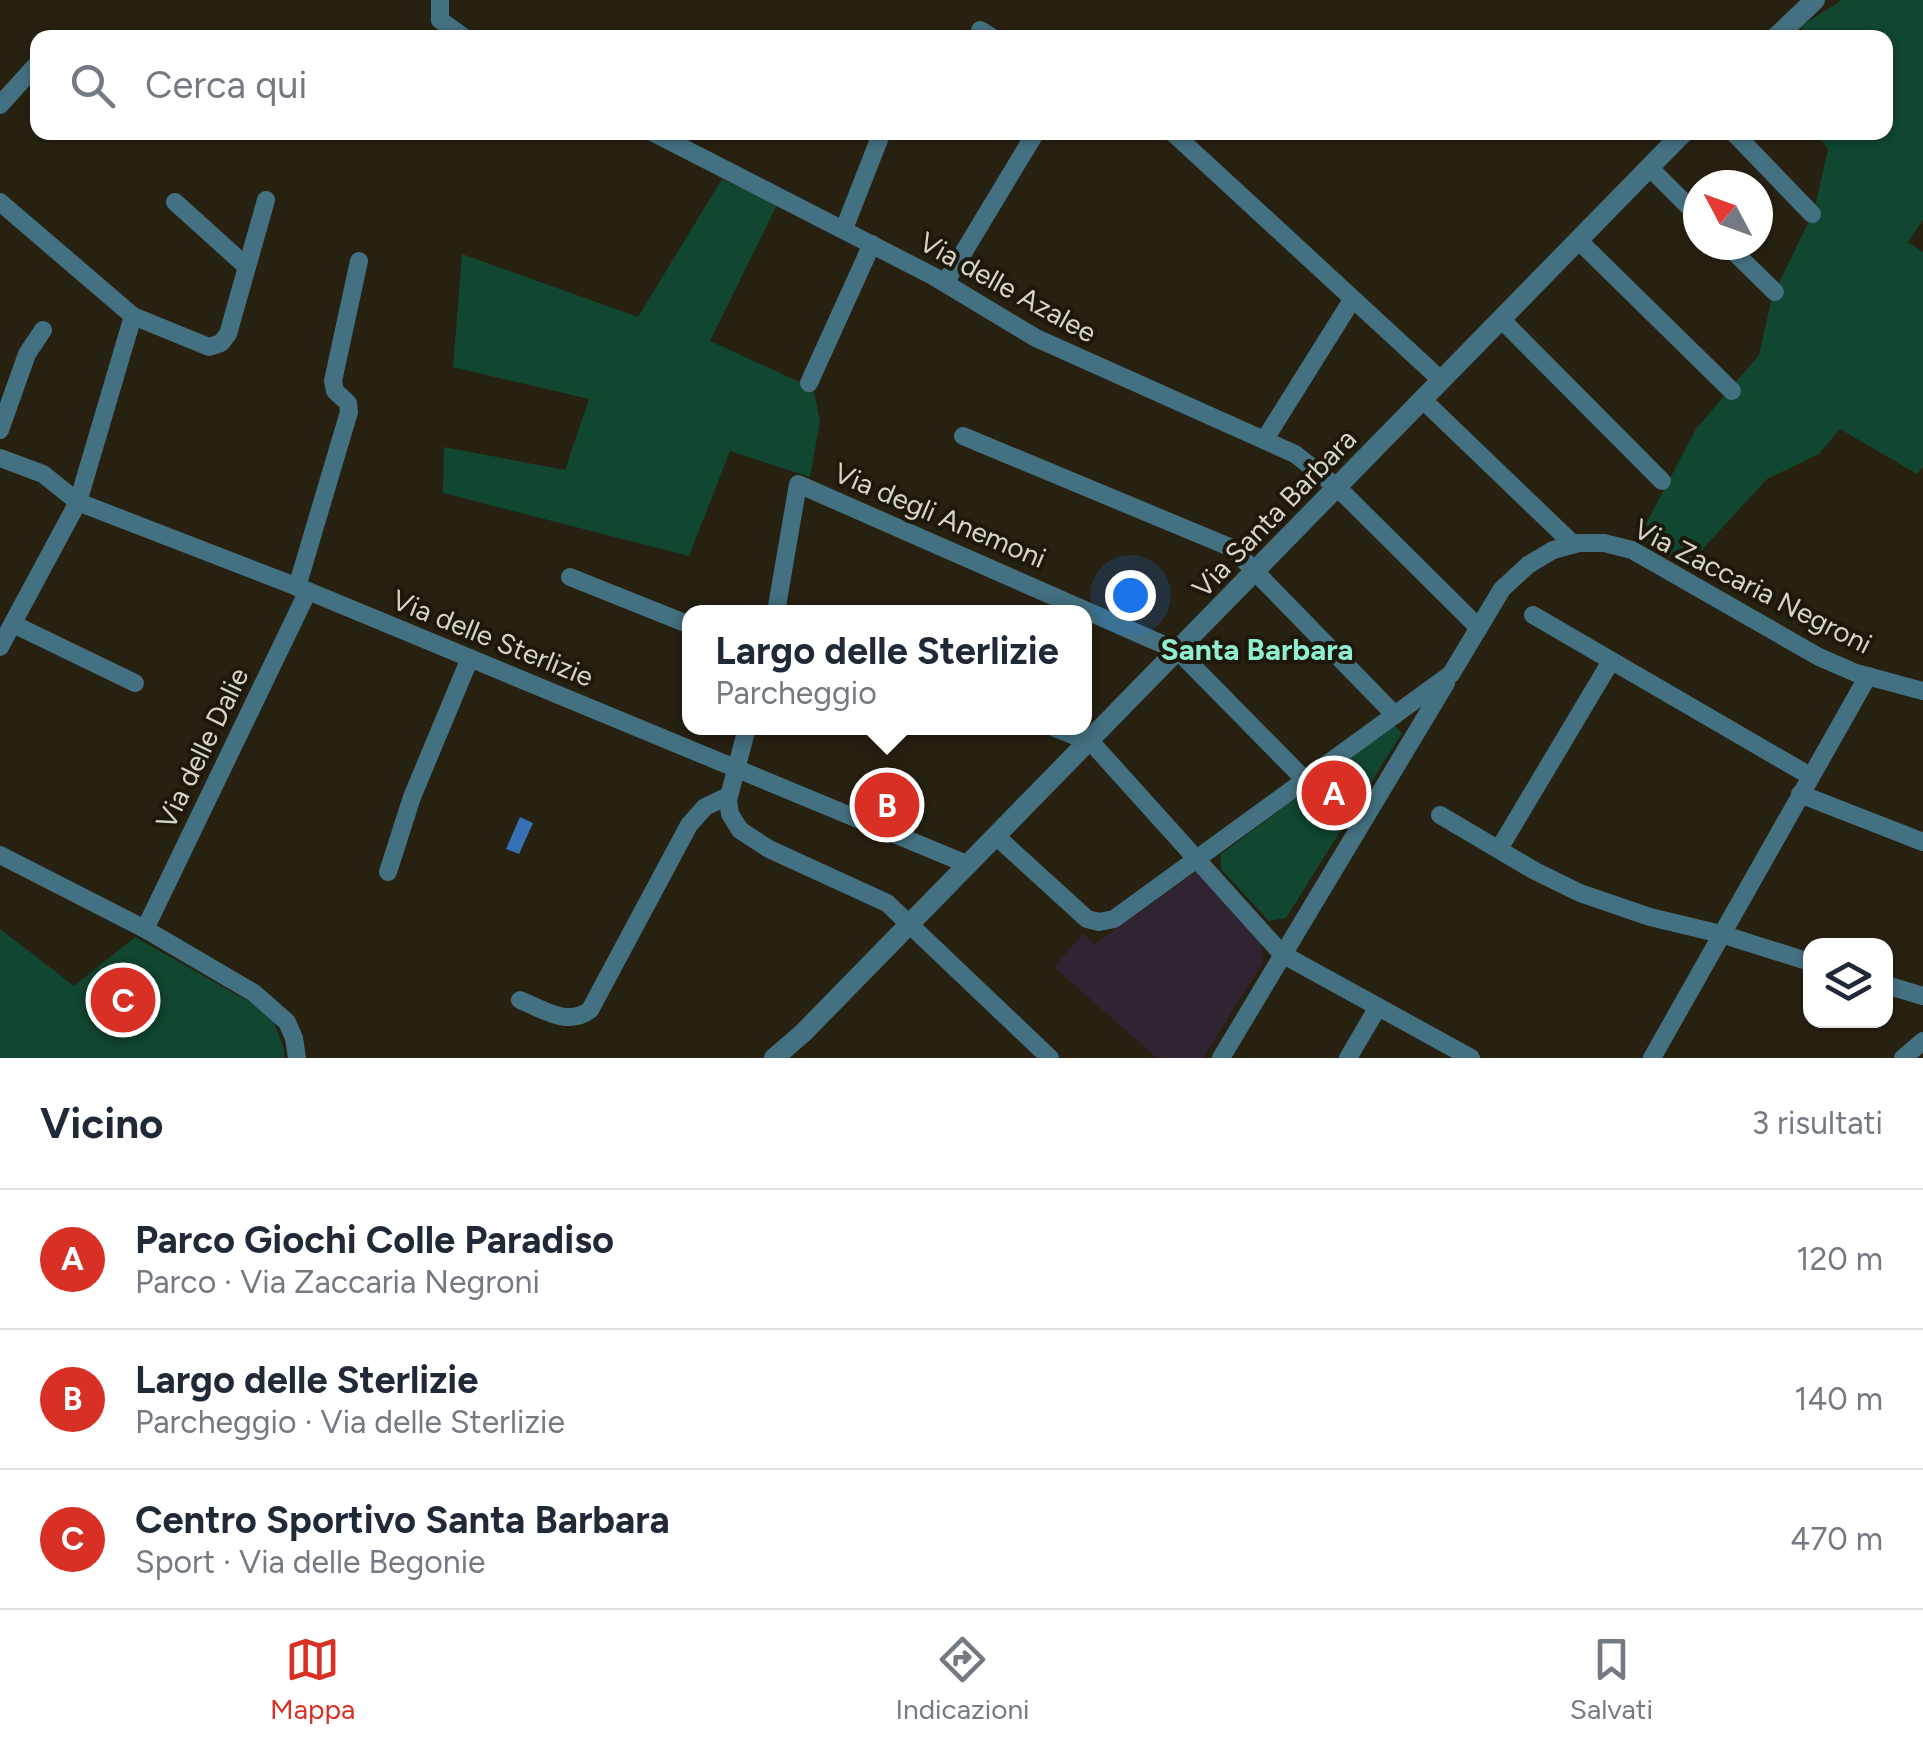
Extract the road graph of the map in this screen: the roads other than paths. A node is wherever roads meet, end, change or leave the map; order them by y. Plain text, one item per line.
1 (440, 0) edge
2 (1815, 0) edge
3 (453, 30) edge
4 (1783, 30) edge
5 (30, 72) edge
6 (0, 105) edge
7 (668, 140) edge
8 (879, 140) edge
9 (1031, 140) edge
10 (1181, 140) edge
11 (1676, 140) edge
12 (1741, 140) edge
13 (1650, 168) junction
14 (266, 200) dead end
15 (1683, 201) edge
16 (0, 202) edge
17 (175, 202) dead end
18 (1812, 214) dead end
19 (844, 229) junction
20 (1578, 240) junction
21 (872, 244) junction
22 (359, 260) dead end
23 (1742, 260) edge
24 (247, 267) junction
25 (945, 283) junction
26 (1775, 292) dead end
27 (1352, 300) junction
28 (134, 316) junction
29 (1501, 319) junction
30 (43, 330) dead end
31 (1441, 380) junction
32 (809, 383) dead end
33 (1732, 392) dead end
34 (1422, 399) junction
35 (0, 430) edge
36 (963, 436) dead end
37 (1265, 439) junction
38 (0, 458) edge
39 (1662, 481) dead end
40 (1338, 488) junction
41 (78, 502) junction
42 (1573, 544) junction
43 (1257, 571) junction
44 (570, 578) dead end
45 (303, 589) junction
46 (777, 605) edge
47 (1073, 605) edge
48 (1092, 613) edge
49 (1533, 614) dead end
50 (682, 622) edge
51 (12, 624) junction
52 (1479, 628) junction
53 (0, 647) edge
54 (1178, 651) junction
55 (470, 658) junction
56 (1611, 661) junction
57 (1451, 674) junction
58 (1868, 676) junction
59 (135, 683) dead end
60 (1923, 692) edge
61 (1395, 715) junction
62 (746, 735) edge
63 (1074, 735) edge
64 (1091, 742) junction
65 (736, 768) junction
66 (1810, 776) junction
67 (1306, 780) junction
68 (1800, 794) junction
69 (728, 796) junction
70 (1440, 815) dead end
71 (997, 836) junction
72 (1923, 842) edge
73 (1499, 850) junction
74 (0, 855) edge
75 (1197, 860) junction
76 (970, 864) junction
77 (388, 872) dead end
78 (912, 924) junction
79 (145, 930) junction
80 (1721, 934) junction
81 (1282, 954) junction
82 (1803, 960) edge
83 (1893, 987) edge
84 (1923, 996) edge
85 (520, 1000) dead end
86 (1378, 1007) junction
87 (1923, 1041) edge
88 (297, 1058) edge
89 (774, 1058) edge
90 (1050, 1058) edge
91 (1221, 1058) edge
92 (1348, 1058) edge
93 (1471, 1058) edge
94 (1652, 1058) edge
95 (1902, 1058) edge

1 - 3 street
2 - 4 street
5 - 6 street
7 - 19 street, Via delle Azalee
8 - 19 street
9 - 25 street
10 - 27 street
11 - 13 street, Via Santa Barbara
12 - 18 street
13 - 15 street
13 - 20 street, Via Santa Barbara
14 - 24 street
16 - 28 street
17 - 24 street
19 - 21 street, Via delle Azalee
20 - 29 street, Via Santa Barbara
20 - 33 street
21 - 25 street, Via delle Azalee
21 - 32 street
22 - 45 street, Via delle Dalie
23 - 26 street
24 - 28 street
25 - 37 street, Via delle Azalee
27 - 31 street
27 - 37 street
28 - 41 street
29 - 31 street, Via Santa Barbara
29 - 39 street
30 - 35 street
31 - 34 street, Via Santa Barbara
34 - 40 street, Via Santa Barbara
34 - 42 street
36 - 43 street
37 - 40 street, Via delle Azalee
38 - 41 street, Via delle Sterlizie
40 - 43 street, Via Santa Barbara
40 - 52 street, Via delle Azalee
41 - 45 street, Via delle Sterlizie
41 - 51 street
42 - 52 street, Via Zaccaria Negroni
42 - 58 street, Via Zaccaria Negroni
43 - 54 street, Via Santa Barbara
43 - 61 street
44 - 50 street
45 - 55 street, Via delle Sterlizie
45 - 79 street, Via delle Dalie
46 - 47 street, Via degli Anemoni
48 - 54 street, Via degli Anemoni
49 - 56 street
51 - 53 street
51 - 59 street
52 - 57 street, Via Zaccaria Negroni
54 - 64 street, Via Santa Barbara
54 - 67 street
55 - 65 street, Via delle Sterlizie
55 - 77 street
56 - 66 street
56 - 73 street
57 - 61 street, Via Zaccaria Negroni
57 - 81 street
58 - 60 street, Via Zaccaria Negroni
58 - 66 street
61 - 67 street, Via Zaccaria Negroni
62 - 65 street
63 - 64 street
64 - 71 street, Via Santa Barbara
64 - 75 street
65 - 69 street
65 - 76 street, Via delle Sterlizie
66 - 68 street
67 - 75 street, Via Zaccaria Negroni
68 - 72 street
68 - 80 street
69 - 78 street
69 - 85 street
70 - 73 street
71 - 75 street, Via Zaccaria Negroni
71 - 76 street, Via Santa Barbara
73 - 80 street
74 - 79 street
75 - 81 street
76 - 78 street, Via Santa Barbara
78 - 89 street, Via Santa Barbara
78 - 90 street
79 - 88 street
80 - 82 street
80 - 94 street
81 - 86 street
81 - 91 street
83 - 84 street
86 - 92 street
86 - 93 street
87 - 95 street

